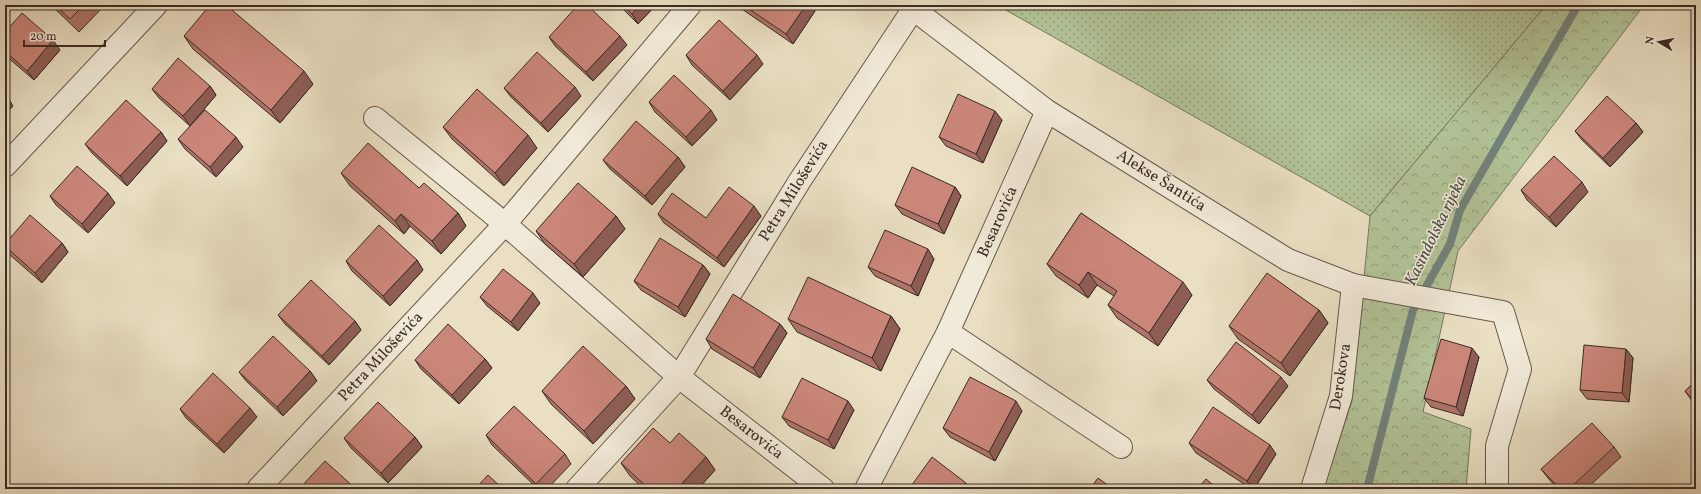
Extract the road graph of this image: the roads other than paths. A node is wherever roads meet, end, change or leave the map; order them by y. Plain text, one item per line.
1 (156, 5) edge
2 (690, 5) edge
3 (911, 7) edge
4 (1047, 111) junction
5 (376, 118) dead end
6 (5, 166) edge
7 (505, 224) junction
8 (1353, 285) junction
9 (948, 332) junction
10 (679, 376) junction
11 (1121, 447) dead end
12 (258, 489) edge
13 (577, 489) edge
14 (823, 489) edge
15 (866, 489) edge
16 (1312, 489) edge
17 (1497, 489) edge

1 - 6 street
2 - 7 street, Petra Miloševića
3 - 4 street, Alekse Šantića
3 - 10 street, Petra Miloševića
4 - 8 street, Alekse Šantića
4 - 9 street, Besarovića
5 - 7 street
7 - 10 street
7 - 12 street, Petra Miloševića
8 - 16 street, Derokova
8 - 17 street, Alekse Šantića
9 - 11 street
9 - 15 street, Besarovića
10 - 13 street, Petra Miloševića
10 - 14 street, Besarovića

